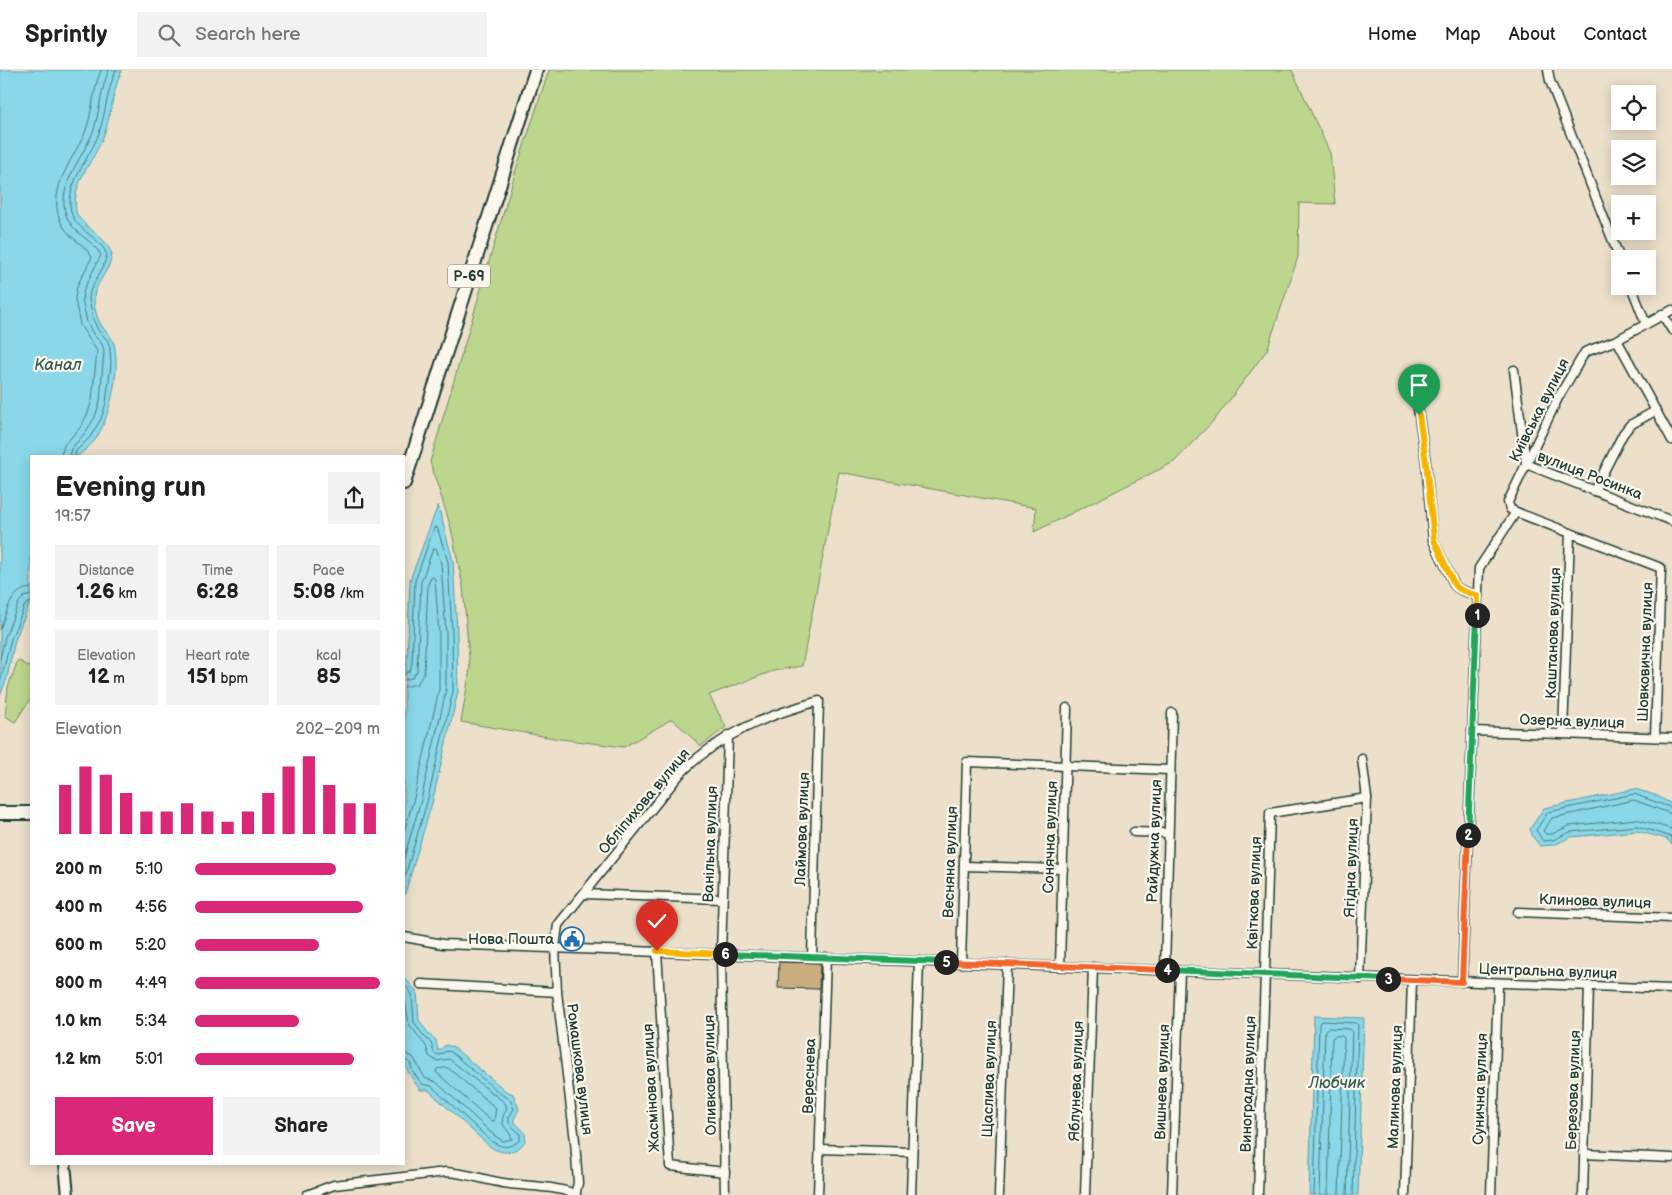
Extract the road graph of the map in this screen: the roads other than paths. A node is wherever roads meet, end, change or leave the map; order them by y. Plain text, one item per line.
1 (536, 70) edge
2 (1548, 70) edge
3 (1616, 250) edge
4 (1635, 295) edge
5 (1672, 310) edge
6 (1662, 314) junction
7 (1646, 324) junction
8 (1672, 330) edge
9 (1617, 340) junction
10 (1514, 370) dead end
11 (1418, 409) dead end
12 (1655, 411) junction
13 (1672, 440) edge
14 (1526, 464) junction
15 (405, 480) edge
16 (1594, 492) junction
17 (1516, 512) junction
18 (1672, 521) edge
19 (1570, 533) junction
20 (1478, 596) junction
21 (819, 701) joint
22 (1067, 708) dead end
23 (1172, 713) dead end
24 (1472, 731) junction
25 (1563, 734) junction
26 (728, 735) junction
27 (1656, 737) junction
28 (1672, 738) edge
29 (1362, 759) dead end
30 (1065, 766) junction
31 (1170, 770) junction
32 (1368, 798) junction
33 (0, 813) edge
34 (30, 813) edge
35 (1134, 832) dead end
36 (1168, 833) junction
37 (964, 866) junction
38 (1063, 869) junction
39 (584, 894) junction
40 (722, 899) junction
41 (1518, 912) dead end
42 (1672, 918) edge
43 (405, 937) edge
44 (555, 947) junction
45 (657, 951) junction
46 (721, 954) junction
47 (812, 957) junction
48 (826, 957) junction
49 (919, 961) junction
50 (961, 963) junction
51 (1007, 964) junction
52 (1060, 966) junction
53 (1093, 967) junction
54 (1165, 970) junction
55 (1180, 971) junction
56 (1264, 974) junction
57 (1360, 978) junction
58 (1412, 980) junction
59 (1462, 982) junction
60 (421, 984) dead end
61 (1498, 984) junction
62 (1590, 986) junction
63 (1672, 989) edge
64 (557, 992) junction
65 (820, 1149) junction
66 (912, 1152) junction
67 (1584, 1154) junction
68 (1672, 1158) edge
69 (65, 1165) edge
70 (725, 1172) junction
71 (576, 1194) edge
72 (68, 1195) edge
73 (307, 1195) edge
74 (726, 1195) edge
75 (818, 1195) edge
76 (911, 1195) edge
77 (999, 1195) edge
78 (1085, 1195) edge
79 (1172, 1195) edge
80 (1258, 1195) edge
81 (1405, 1195) edge
82 (1491, 1195) edge
83 (1583, 1195) edge

1 - 15 main road, Р-69
2 - 3 street
4 - 7 street
5 - 6 street, Київська вулиця
6 - 7 street, Київська вулиця
6 - 8 street
7 - 9 street, Київська вулиця
9 - 12 street
9 - 14 street, Київська вулиця
10 - 14 street
11 - 20 street
12 - 13 street
12 - 16 street
14 - 16 street, вулиця Росинка
14 - 17 street, Київська вулиця
16 - 18 street, вулиця Росинка
17 - 19 street
17 - 20 street
19 - 25 street, Каштанова вулиця
19 - 27 street, Шовковична вулиця
20 - 24 street
21 - 26 street, Обліпихова вулиця
21 - 47 street, Лаймова вулиця
22 - 30 street, Сонячна вулиця
23 - 31 street, Райдужна вулиця
24 - 25 street, Озерна вулиця
24 - 59 street
25 - 27 street, Озерна вулиця
26 - 39 street, Обліпихова вулиця
26 - 40 street, Ванільна вулиця
27 - 28 street, Озерна вулиця
29 - 32 street, Ягідна вулиця
30 - 31 street
30 - 37 street, Весняна вулиця
30 - 38 street, Сонячна вулиця
31 - 36 street, Райдужна вулиця
32 - 56 street, Квіткова вулиця
32 - 57 street, Ягідна вулиця
33 - 34 main road
35 - 36 street
36 - 54 street, Райдужна вулиця
37 - 38 street
37 - 50 street, Весняна вулиця
38 - 52 street, Сонячна вулиця
39 - 40 street
39 - 44 street, Обліпихова вулиця
40 - 46 street, Ванільна вулиця
41 - 42 street, Клинова вулиця
43 - 44 street, Центральна вулиця
44 - 45 street, Центральна вулиця
44 - 64 street, Ромашкова вулиця
45 - 46 street, Центральна вулиця
45 - 70 street, Жасмінова вулиця
46 - 47 street, Центральна вулиця
46 - 70 street, Оливкова вулиця
47 - 48 street, Центральна вулиця
48 - 49 street, Центральна вулиця
48 - 65 street, Вереснева
49 - 50 street, Центральна вулиця
49 - 66 street
50 - 51 street, Центральна вулиця
51 - 52 street, Центральна вулиця
51 - 77 street, Щаслива вулиця
52 - 53 street, Центральна вулиця
53 - 54 street, Центральна вулиця
53 - 78 street, Яблунева вулиця
54 - 55 street, Центральна вулиця
55 - 56 street, Центральна вулиця
55 - 79 street, Вишнева вулиця
56 - 57 street, Центральна вулиця
56 - 80 street, Виноградна вулиця
57 - 58 street, Центральна вулиця
58 - 59 street, Центральна вулиця
58 - 81 street, Малинова вулиця
59 - 61 street, Центральна вулиця
60 - 64 street
61 - 62 street, Центральна вулиця
61 - 82 street, Сунична вулиця
62 - 63 street, Центральна вулиця
62 - 67 street, Березова вулиця
64 - 71 street, Ромашкова вулиця
65 - 66 street
65 - 75 street, Вереснева
66 - 76 street
67 - 68 street
67 - 83 street, Березова вулиця
69 - 72 street
70 - 74 street, Оливкова вулиця
71 - 73 street

